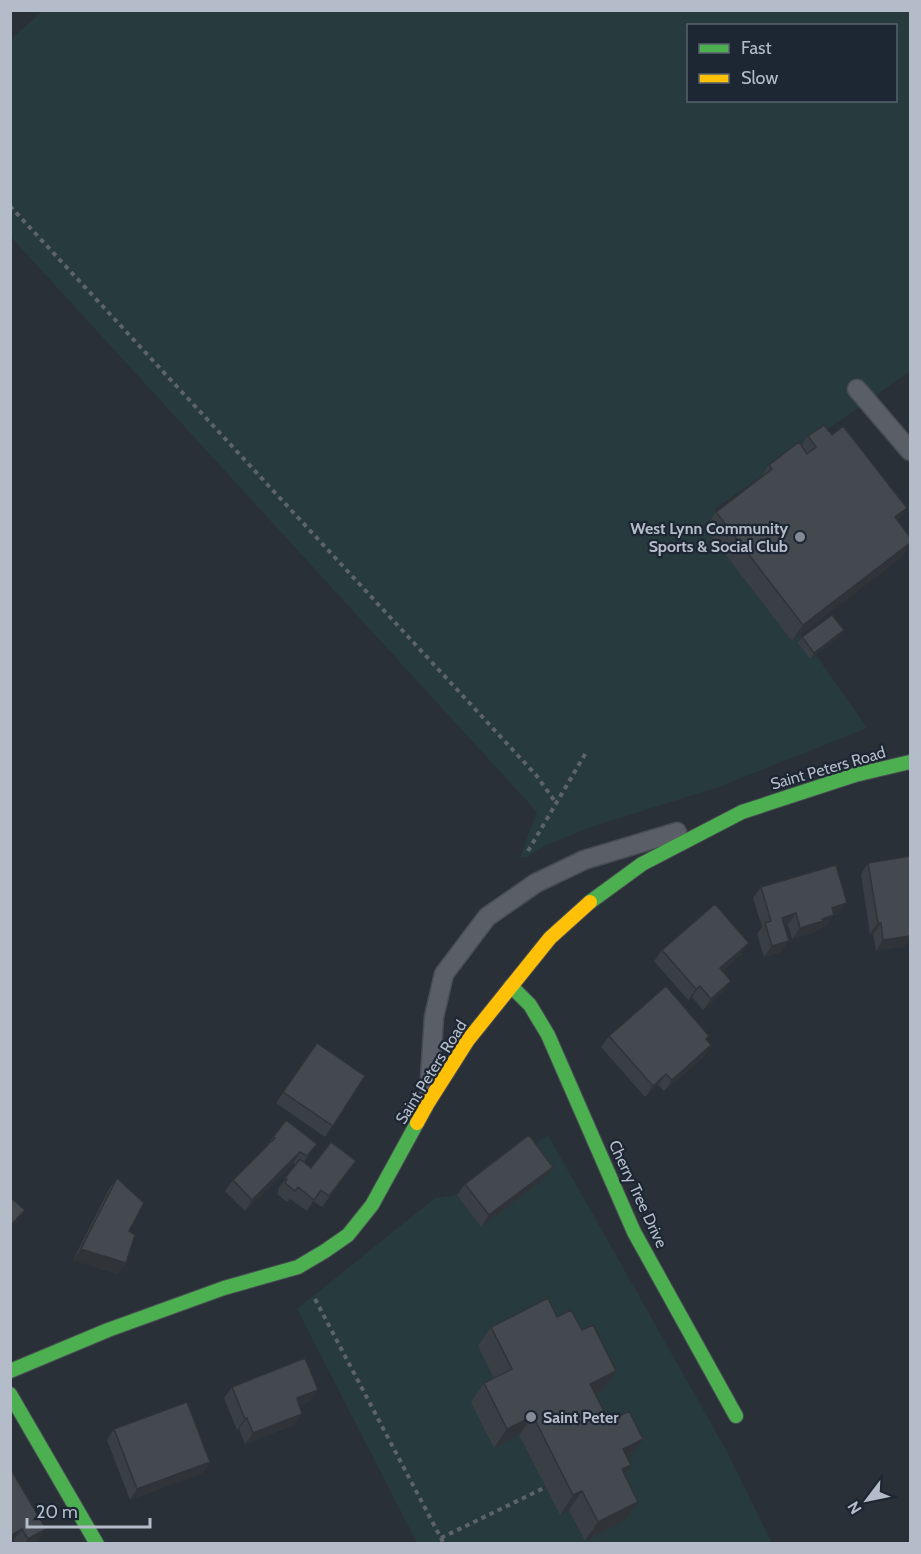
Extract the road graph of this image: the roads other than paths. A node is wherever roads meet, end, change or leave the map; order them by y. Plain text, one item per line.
1 (857, 389) dead end
2 (910, 451) edge
3 (910, 762) edge
4 (742, 812) junction
5 (511, 986) junction
6 (428, 1103) junction
7 (10, 1371) edge
8 (10, 1395) edge
9 (736, 1416) dead end
10 (97, 1544) edge

1 - 2 lane
3 - 4 street, Saint Peters Road
4 - 5 street, Saint Peters Road
4 - 6 lane
5 - 6 street, Saint Peters Road
5 - 9 street, Cherry Tree Drive
6 - 7 street, Saint Peters Road
8 - 10 street

